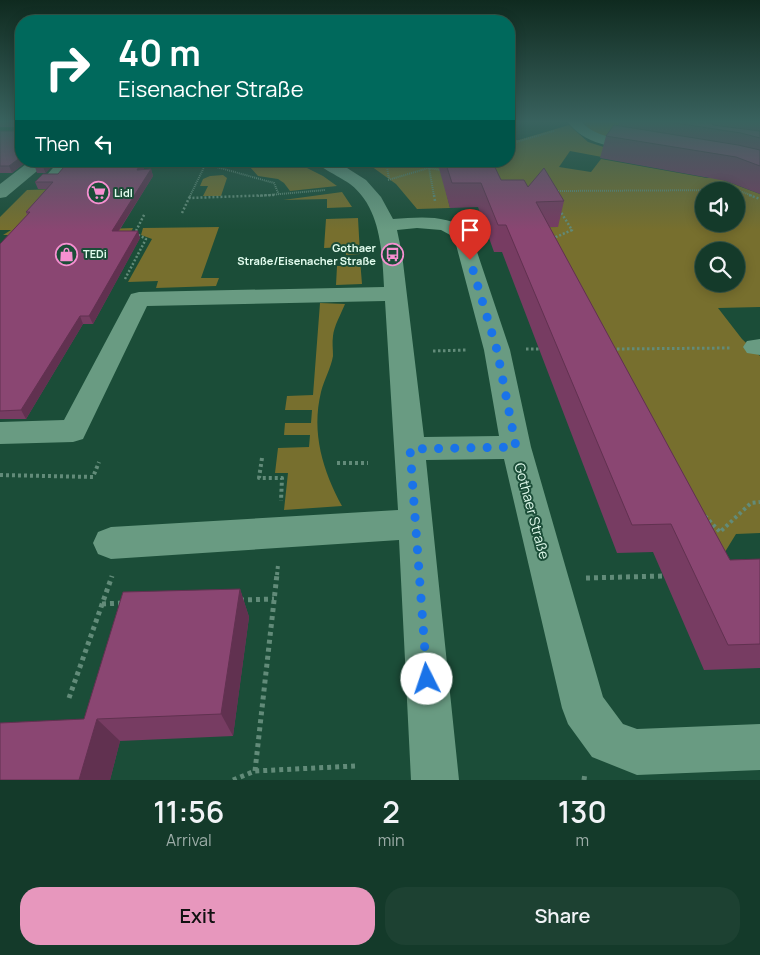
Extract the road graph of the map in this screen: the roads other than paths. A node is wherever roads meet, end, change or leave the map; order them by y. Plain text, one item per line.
1 (32, 167) edge
2 (62, 167) edge
3 (334, 167) edge
4 (53, 177) edge
5 (0, 193) edge
6 (387, 225) junction
7 (395, 294) junction
8 (0, 432) edge
9 (516, 447) junction
10 (410, 449) junction
11 (416, 524) junction
12 (112, 557) road end
13 (760, 747) edge
14 (434, 780) edge

1 - 5 street
2 - 4 street
3 - 6 street
6 - 7 street
6 - 9 street, Gothaer Straße
7 - 8 street
7 - 10 street
9 - 10 street
9 - 13 street, Gothaer Straße
10 - 11 street
11 - 12 street
11 - 14 street

